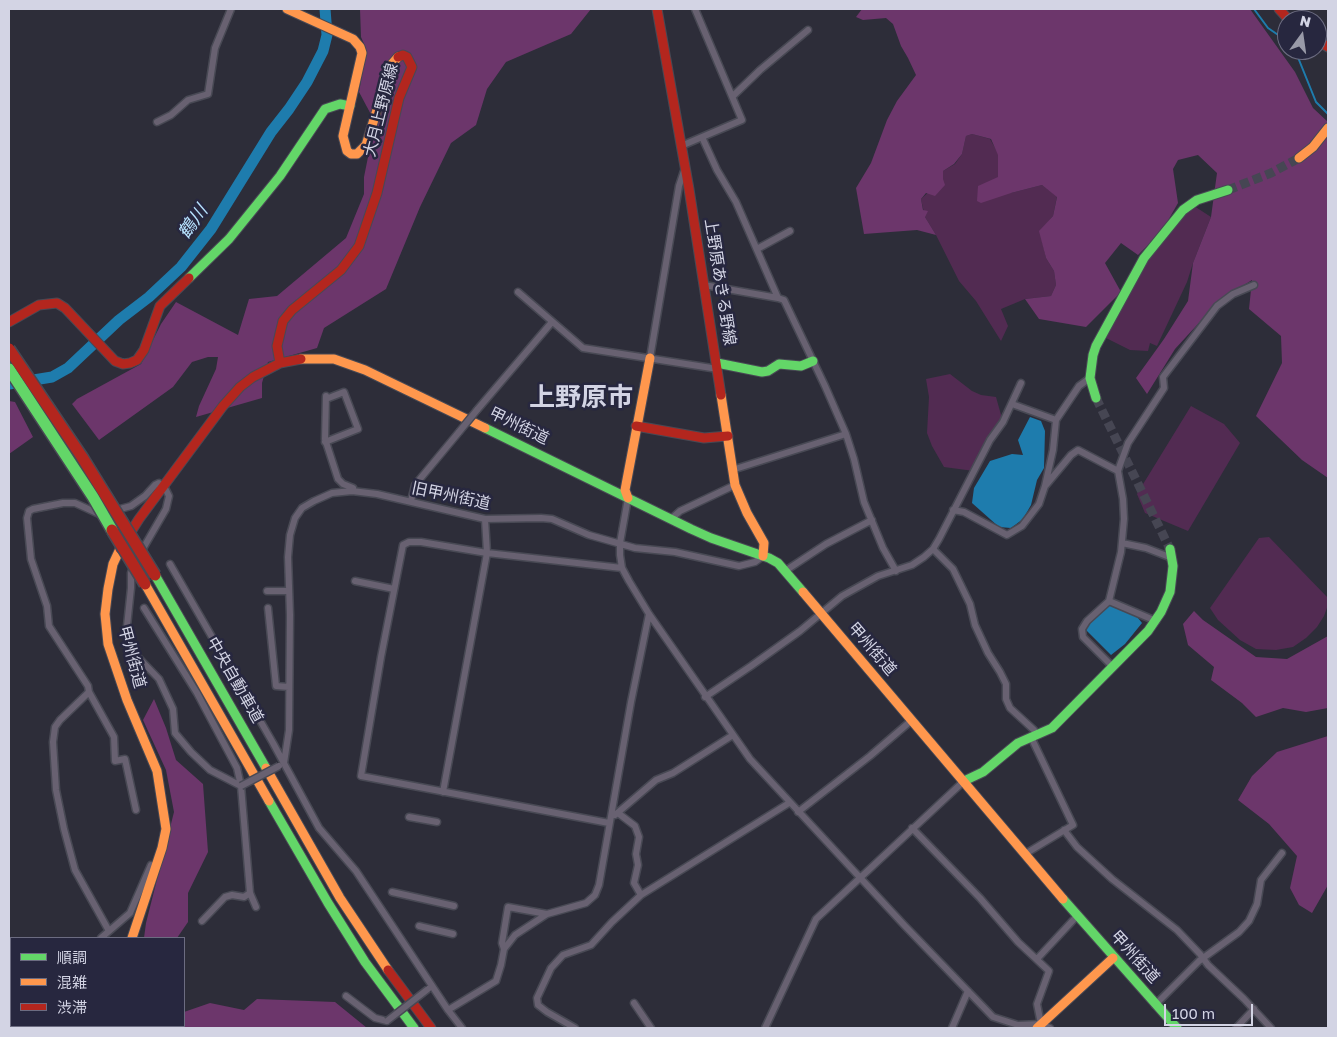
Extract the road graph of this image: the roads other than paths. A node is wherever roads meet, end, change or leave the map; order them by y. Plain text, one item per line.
1 (231, 9) edge
2 (657, 9) edge
3 (695, 9) edge
4 (291, 10) edge
5 (808, 30) dead end
6 (733, 96) junction
7 (350, 106) junction
8 (157, 122) dead end
9 (1328, 128) edge
10 (702, 138) junction
11 (681, 146) junction
12 (1299, 158) tunnel mouth
13 (685, 167) junction
14 (1228, 190) tunnel mouth
15 (790, 231) dead end
16 (757, 249) junction
17 (1254, 284) dead end
18 (704, 285) junction
19 (518, 292) dead end
20 (778, 298) junction
21 (9, 322) edge
22 (552, 322) junction
23 (9, 349) edge
24 (650, 358) junction
25 (813, 361) junction
26 (280, 363) junction
27 (717, 366) junction
28 (9, 369) edge
29 (1090, 378) junction
30 (1021, 383) dead end
31 (1096, 398) tunnel mouth
32 (1012, 404) junction
33 (1056, 420) junction
34 (636, 426) junction
35 (846, 434) junction
36 (728, 436) junction
37 (326, 442) junction
38 (732, 470) junction
39 (1118, 471) junction
40 (735, 485) junction
41 (164, 486) junction
42 (1045, 486) junction
43 (352, 491) junction
44 (628, 498) junction
45 (411, 502) junction
46 (953, 510) junction
47 (485, 519) junction
48 (671, 519) junction
49 (872, 520) junction
50 (618, 543) junction
51 (1122, 543) junction
52 (932, 548) junction
53 (487, 553) junction
54 (1171, 554) joint
55 (763, 556) junction
56 (170, 564) dead end
57 (622, 568) junction
58 (785, 571) junction
59 (896, 571) junction
60 (355, 581) dead end
61 (394, 589) junction
62 (267, 591) dead end
63 (289, 591) junction
64 (1109, 600) junction
65 (144, 608) dead end
66 (268, 608) dead end
67 (820, 613) junction
68 (649, 617) junction
69 (1156, 621) junction
70 (1113, 668) junction
71 (289, 686) junction
72 (89, 692) junction
73 (705, 697) junction
74 (912, 720) junction
75 (733, 735) junction
76 (1034, 736) junction
77 (282, 765) junction
78 (964, 781) junction
79 (241, 786) junction
80 (443, 792) junction
81 (789, 803) junction
82 (136, 810) dead end
83 (798, 812) junction
84 (618, 813) junction
85 (409, 818) dead end
86 (610, 821) junction
87 (437, 822) dead end
88 (912, 828) junction
89 (1064, 830) junction
90 (162, 848) junction
91 (1025, 854) junction
92 (1282, 854) dead end
93 (860, 878) junction
94 (392, 892) dead end
95 (250, 893) junction
96 (642, 895) junction
97 (256, 906) dead end
98 (454, 906) dead end
99 (547, 914) junction
100 (1077, 916) junction
101 (202, 922) dead end
102 (419, 926) dead end
103 (109, 931) junction
104 (453, 934) dead end
105 (102, 937) edge
106 (132, 937) edge
107 (504, 949) junction
108 (1114, 958) junction
109 (1203, 958) junction
110 (1037, 959) junction
111 (430, 988) junction
112 (968, 991) junction
113 (346, 996) dead end
114 (634, 1003) dead end
115 (1155, 1005) junction
116 (1254, 1009) junction
117 (448, 1010) junction
118 (1043, 1027) edge
119 (1174, 1027) edge
120 (414, 1028) edge
121 (431, 1028) edge
122 (462, 1028) edge
123 (575, 1028) edge
124 (651, 1028) edge
125 (765, 1028) edge
126 (952, 1028) edge
127 (1236, 1028) edge
128 (1271, 1028) edge

1 - 8 street
2 - 11 main road, 上野原あきる野線
3 - 6 street
4 - 7 main road, 大月上野原線
5 - 6 street
6 - 10 street
7 - 21 main road
7 - 26 main road, 大月上野原線
9 - 12 main road
10 - 11 street
10 - 16 street
11 - 13 main road, 上野原あきる野線
13 - 18 main road, 上野原あきる野線
13 - 24 street
14 - 29 main road
15 - 16 street
16 - 20 street
17 - 39 street
18 - 20 street
18 - 27 main road, 上野原あきる野線
19 - 22 street
20 - 25 street
22 - 24 street
22 - 45 street, bridge
23 - 121 main road, 中央自動車道, bridge
24 - 27 street
24 - 34 main road
25 - 27 main road
25 - 35 street
26 - 41 main road, 甲州街道
26 - 44 main road, 甲州街道
27 - 36 main road, 上野原あきる野線
28 - 120 main road, 中央自動車道, bridge
29 - 31 main road
29 - 33 street
30 - 32 street
32 - 33 street
32 - 46 street
33 - 42 street
34 - 36 main road
34 - 44 main road
35 - 38 street
35 - 49 street
36 - 38 main road, 上野原あきる野線
37 - 37 street
37 - 43 street
38 - 40 main road, 上野原あきる野線
39 - 42 street
39 - 51 street
40 - 48 street
40 - 55 main road, 上野原あきる野線
41 - 72 street
41 - 79 street
41 - 90 main road, 甲州街道
42 - 46 street
43 - 45 street, 旧甲州街道
43 - 63 street, 旧甲州街道
44 - 48 main road, 甲州街道
44 - 50 street
45 - 47 street, 旧甲州街道
46 - 52 street
47 - 50 street, 旧甲州街道
47 - 53 street
48 - 55 main road, 甲州街道
49 - 58 street
49 - 59 street
50 - 55 street, 旧甲州街道
50 - 57 street
51 - 54 street
51 - 64 street
52 - 59 street
52 - 76 street
53 - 57 street
53 - 61 street
53 - 80 street
54 - 69 main road
55 - 58 main road, 甲州街道
56 - 77 street
57 - 68 street
58 - 67 main road, 甲州街道
59 - 67 street
60 - 61 street
61 - 80 street
62 - 63 street
63 - 71 street
64 - 69 street
64 - 70 street
65 - 79 street
66 - 71 street
67 - 73 street
67 - 74 main road, 甲州街道
68 - 73 street
68 - 86 street
69 - 70 main road
70 - 76 main road
71 - 77 street
72 - 82 street
72 - 103 street
73 - 75 street
74 - 78 main road, 甲州街道
74 - 83 street
75 - 81 street
75 - 84 street
76 - 78 main road
76 - 89 street
77 - 79 street, bridge
77 - 111 street
78 - 88 street
78 - 91 main road, 甲州街道
79 - 95 street
80 - 86 street
81 - 83 street
81 - 96 street
83 - 93 street
84 - 86 street
84 - 96 street
85 - 87 street
86 - 99 street
88 - 93 street
88 - 110 street
89 - 91 street
89 - 109 street
90 - 103 street
90 - 106 main road, 甲州街道
91 - 100 main road, 甲州街道
92 - 109 street
93 - 112 street
93 - 125 street
94 - 98 street
95 - 97 street
95 - 101 street
96 - 123 street
99 - 107 street
99 - 107 street
100 - 108 main road, 甲州街道
100 - 110 street
102 - 104 street
103 - 105 street
107 - 117 street
108 - 115 main road, 甲州街道
108 - 118 main road
109 - 115 street
109 - 116 street
110 - 118 street
111 - 113 street, bridge
111 - 117 street
112 - 118 street
112 - 126 street
114 - 124 street
115 - 119 main road, 甲州街道
116 - 127 street
116 - 128 street
117 - 122 street

